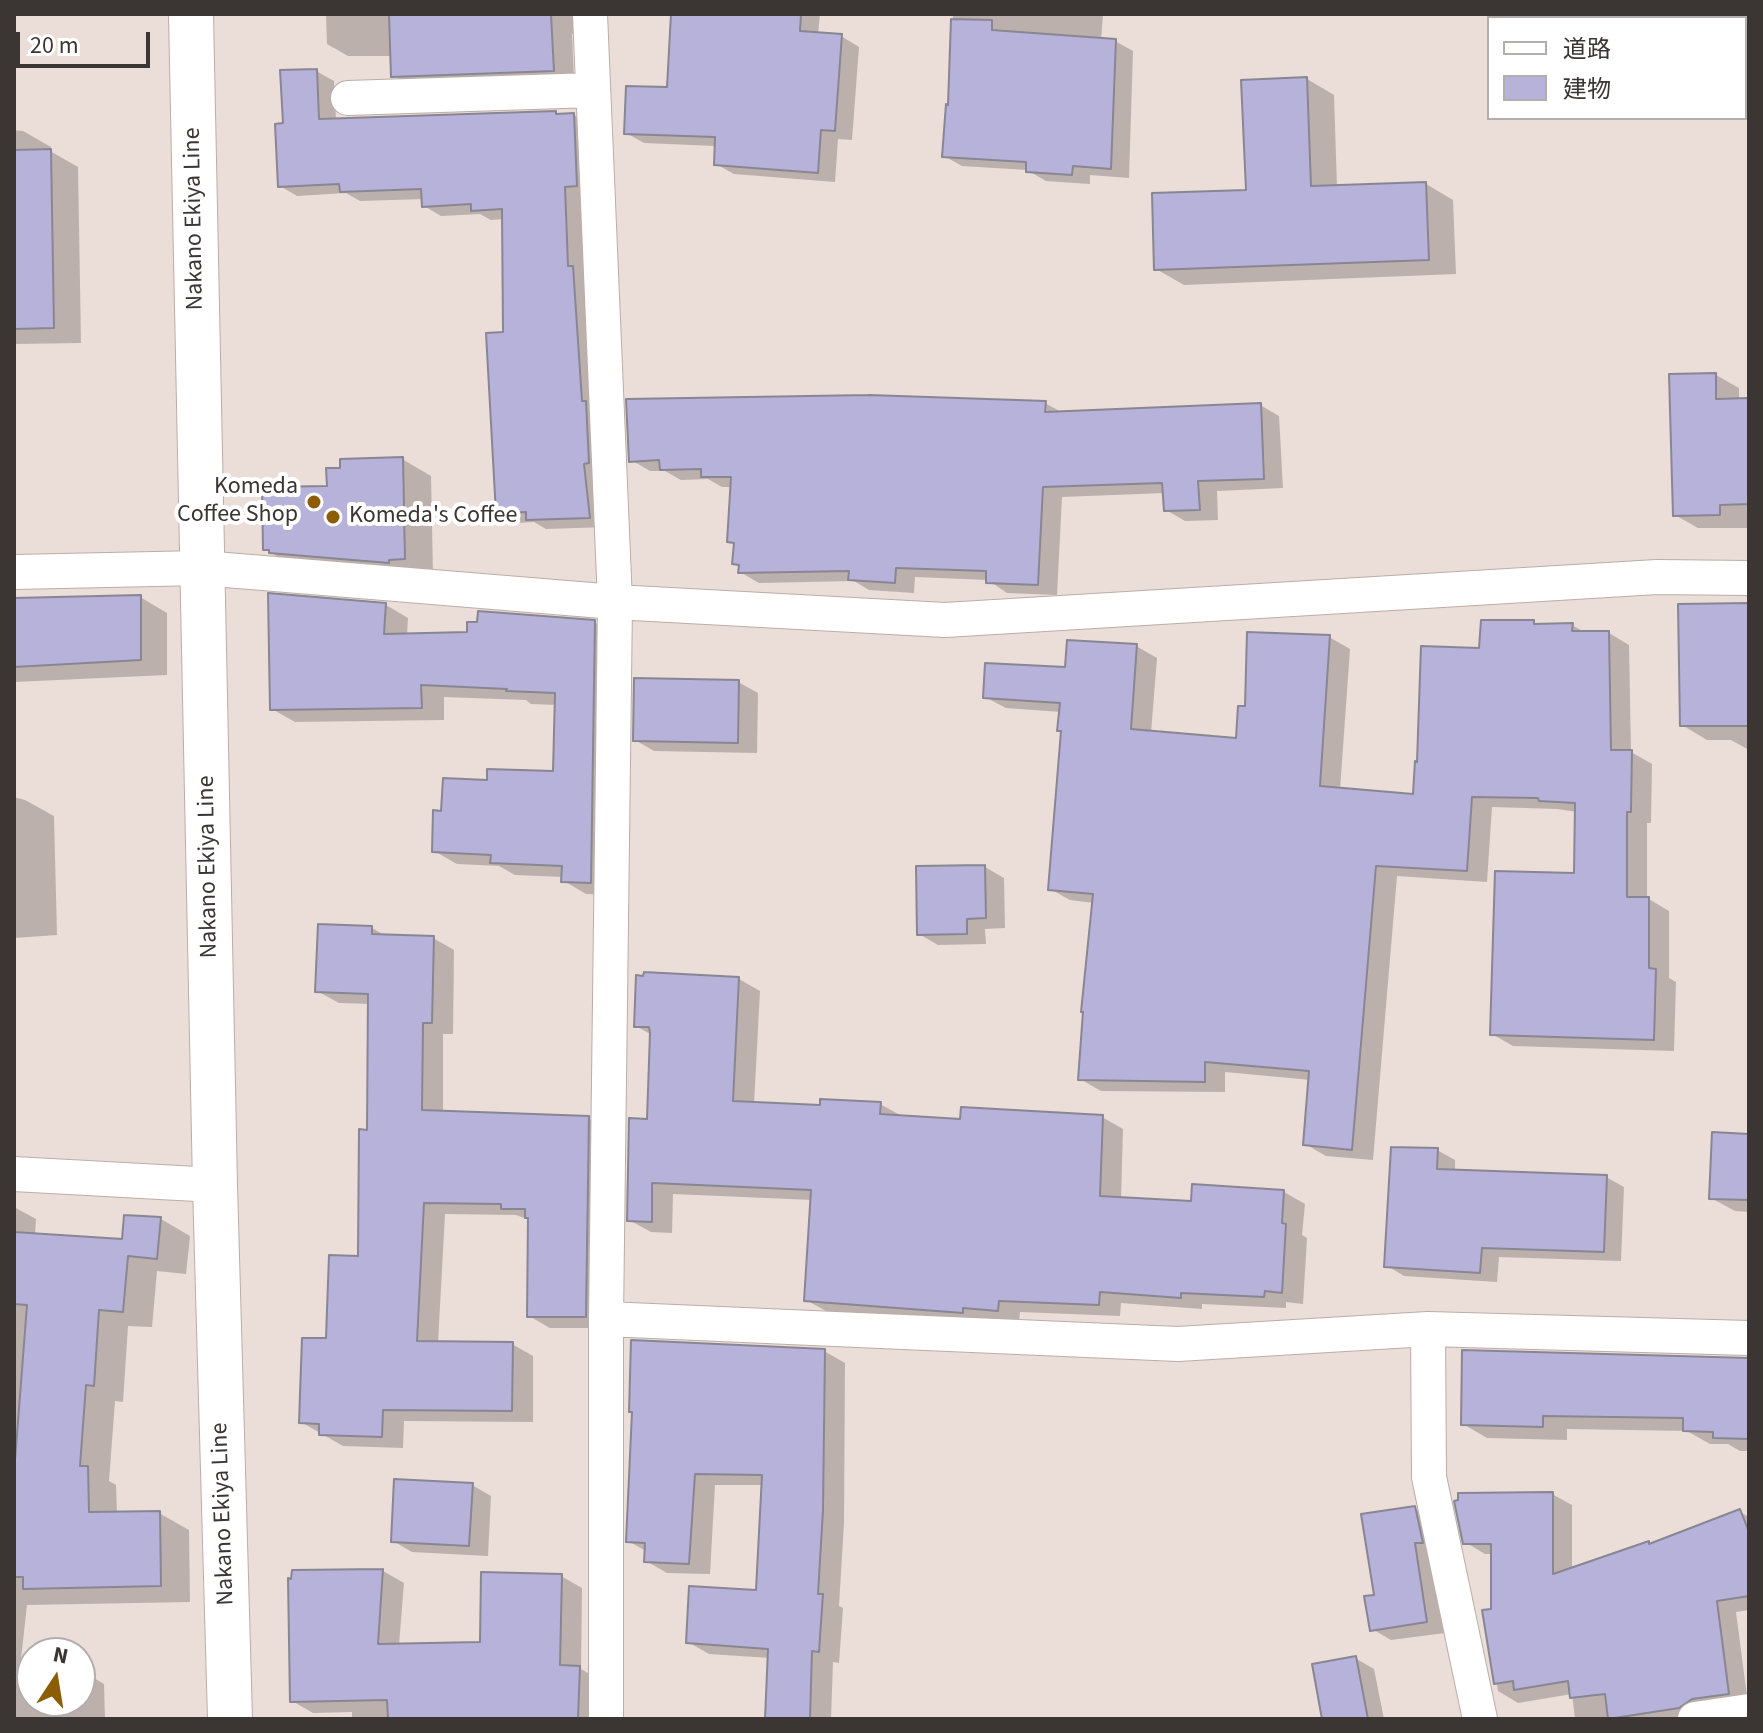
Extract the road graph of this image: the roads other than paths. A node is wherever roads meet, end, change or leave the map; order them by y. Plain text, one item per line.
1 (191, 14) edge
2 (590, 14) edge
3 (593, 90) junction
4 (348, 98) dead end
5 (202, 568) junction
6 (14, 572) edge
7 (1749, 578) edge
8 (615, 602) junction
9 (14, 1174) edge
10 (215, 1185) junction
11 (606, 1319) junction
12 (1428, 1329) junction
13 (1749, 1338) edge
14 (1749, 1711) edge
15 (230, 1719) edge
16 (606, 1719) edge
17 (1480, 1719) edge
18 (1695, 1719) edge

1 - 5 main road, Nakano Ekiya Line
2 - 3 street
3 - 4 street
3 - 8 street
5 - 6 street
5 - 8 street
5 - 10 main road, Nakano Ekiya Line
7 - 8 street
8 - 11 street
9 - 10 street
10 - 15 main road, Nakano Ekiya Line
11 - 12 street
11 - 16 street
12 - 13 street
12 - 17 street
14 - 18 street

